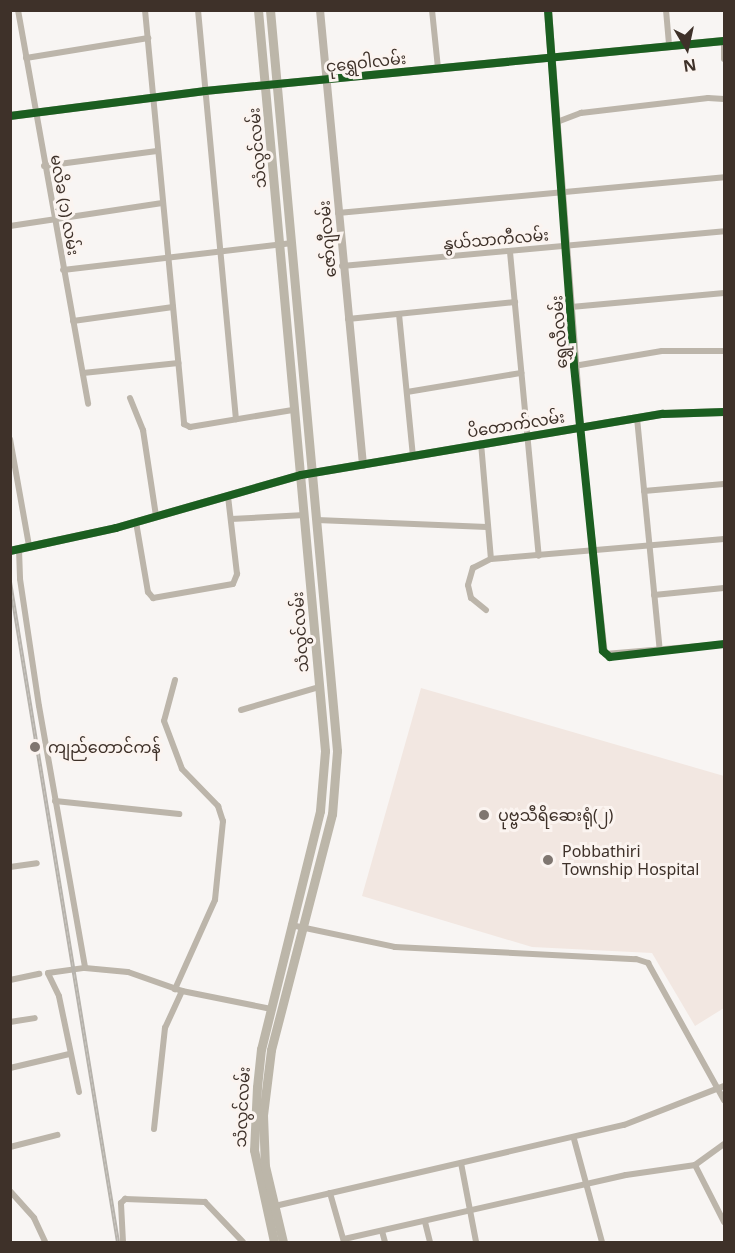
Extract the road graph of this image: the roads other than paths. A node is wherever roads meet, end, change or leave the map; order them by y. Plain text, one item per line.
1 (18, 10) edge
2 (145, 10) edge
3 (198, 10) edge
4 (258, 10) edge
5 (270, 10) edge
6 (320, 10) edge
7 (432, 10) edge
8 (548, 10) edge
9 (666, 10) edge
10 (148, 38) junction
11 (724, 41) edge
12 (669, 46) junction
13 (552, 57) junction
14 (26, 58) junction
15 (724, 59) edge
16 (438, 69) junction
17 (326, 80) junction
18 (277, 84) junction
19 (266, 85) junction
20 (206, 91) junction
21 (153, 97) junction
22 (724, 99) edge
23 (36, 111) junction
24 (10, 116) edge
25 (557, 122) junction
26 (157, 151) junction
27 (44, 166) junction
28 (724, 177) edge
29 (563, 193) junction
30 (162, 203) junction
31 (338, 213) junction
32 (54, 218) junction
33 (10, 226) edge
34 (724, 231) edge
35 (292, 243) junction
36 (280, 245) junction
37 (566, 246) junction
38 (220, 252) junction
39 (510, 252) junction
40 (168, 257) junction
41 (342, 266) junction
42 (63, 270) junction
43 (724, 293) edge
44 (515, 302) junction
45 (173, 307) junction
46 (571, 307) junction
47 (399, 314) junction
48 (348, 319) junction
49 (73, 321) junction
50 (724, 351) edge
51 (178, 363) junction
52 (574, 366) junction
53 (83, 373) junction
54 (521, 373) junction
55 (407, 392) junction
56 (130, 398) dead end
57 (88, 404) dead end
58 (293, 410) junction
59 (724, 412) edge
60 (637, 418) junction
61 (236, 419) junction
62 (580, 428) junction
63 (526, 436) junction
64 (10, 440) edge
65 (481, 443) junction
66 (413, 456) junction
67 (363, 465) junction
68 (313, 473) junction
69 (301, 475) junction
70 (724, 484) edge
71 (644, 491) junction
72 (228, 496) junction
73 (305, 515) junction
74 (156, 516) junction
75 (231, 519) junction
76 (317, 520) junction
77 (136, 522) junction
78 (487, 527) junction
79 (724, 539) edge
80 (29, 546) junction
81 (314, 547) junction
82 (650, 547) junction
83 (15, 550) edge
84 (594, 553) junction
85 (539, 556) junction
86 (491, 559) junction
87 (315, 568) junction
88 (724, 588) edge
89 (654, 595) junction
90 (486, 610) dead end
91 (724, 644) edge
92 (660, 651) junction
93 (175, 680) dead end
94 (319, 687) junction
95 (241, 710) dead end
96 (55, 801) junction
97 (179, 814) dead end
98 (37, 863) dead end
99 (10, 867) edge
100 (295, 927) junction
101 (85, 968) junction
102 (39, 974) dead end
103 (10, 980) edge
104 (178, 990) junction
105 (271, 1009) junction
106 (35, 1018) dead end
107 (10, 1022) edge
108 (69, 1054) junction
109 (10, 1068) edge
110 (261, 1087) junction
111 (722, 1088) edge
112 (79, 1092) dead end
113 (724, 1100) edge
114 (154, 1129) dead end
115 (57, 1135) dead end
116 (574, 1138) junction
117 (724, 1144) edge
118 (10, 1147) edge
119 (461, 1163) junction
120 (695, 1165) junction
121 (585, 1184) junction
122 (10, 1191) edge
123 (330, 1193) junction
124 (275, 1206) junction
125 (470, 1211) junction
126 (425, 1222) junction
127 (724, 1222) edge
128 (382, 1231) junction
129 (344, 1240) edge
130 (45, 1242) edge
131 (123, 1242) edge
132 (243, 1242) edge
133 (274, 1242) edge
134 (283, 1242) edge
135 (385, 1242) edge
136 (430, 1242) edge
137 (476, 1242) edge
138 (603, 1242) edge

1 - 14 street, မလိခ (၁) လမ်း
2 - 10 street
3 - 20 street
4 - 19 main road, သံလွင်လမ်း
5 - 18 main road, သံလွင်လမ်း
6 - 17 street, ဇော်ဂျီလမ်း
7 - 16 street
8 - 13 street, ရွှေလီလမ်း
9 - 12 street
10 - 14 street
10 - 21 street
11 - 12 street, ငုရွှေဝါလမ်း
11 - 15 street
12 - 13 street, ငုရွှေဝါလမ်း
13 - 16 street, ငုရွှေဝါလမ်း
13 - 25 street, ရွှေလီလမ်း
14 - 23 street, မလိခ (၁) လမ်း
16 - 17 street, ငုရွှေဝါလမ်း
17 - 18 street, ငုရွှေဝါလမ်း
17 - 31 street, ဇော်ဂျီလမ်း
18 - 19 street, ငုရွှေဝါလမ်း
18 - 35 main road, သံလွင်လမ်း
19 - 20 street, ငုရွှေဝါလမ်း
19 - 36 main road, သံလွင်လမ်း
20 - 21 street, ငုရွှေဝါလမ်း
20 - 38 street
21 - 23 street, ငုရွှေဝါလမ်း
21 - 26 street
22 - 25 street
23 - 24 street, ငုရွှေဝါလမ်း
23 - 27 street, မလိခ (၁) လမ်း
25 - 29 street, ရွှေလီလမ်း
26 - 27 street
26 - 30 street
27 - 32 street, မလိခ (၁) လမ်း
28 - 29 street
29 - 31 street
29 - 37 street, ရွှေလီလမ်း
30 - 32 street
30 - 40 street
31 - 41 street, ဇော်ဂျီလမ်း
32 - 33 street
32 - 42 street, မလိခ (၁) လမ်း
34 - 37 street, နွယ်သာကီလမ်း
35 - 36 street
35 - 68 main road, သံလွင်လမ်း
36 - 38 street
36 - 58 main road, သံလွင်လမ်း
37 - 39 street, နွယ်သာကီလမ်း
37 - 46 street, ရွှေလီလမ်း
38 - 40 street
38 - 61 street
39 - 41 street, နွယ်သာကီလမ်း
39 - 44 street
40 - 42 street
40 - 45 street
41 - 48 street, ဇော်ဂျီလမ်း
42 - 49 street, မလိခ (၁) လမ်း
43 - 46 street
44 - 47 street
44 - 54 street
45 - 49 street
45 - 51 street
46 - 52 street, ရွှေလီလမ်း
47 - 48 street
47 - 55 street
48 - 67 street, ဇော်ဂျီလမ်း
49 - 53 street, မလိခ (၁) လမ်း
50 - 52 street
51 - 53 street
51 - 61 street
52 - 62 street, ရွှေလီလမ်း
53 - 57 street, မလိခ (၁) လမ်း
54 - 55 street
54 - 63 street
55 - 66 street
56 - 74 street
58 - 61 street
58 - 69 main road, သံလွင်လမ်း
59 - 60 street, ပိတောက်လမ်း
60 - 62 street, ပိတောက်လမ်း
60 - 71 street
62 - 63 street, ပိတောက်လမ်း
62 - 84 street, ရွှေလီလမ်း
63 - 65 street, ပိတောက်လမ်း
63 - 85 street
64 - 80 street
65 - 66 street, ပိတောက်လမ်း
65 - 78 street
66 - 67 street, ပိတောက်လမ်း
67 - 68 street, ပိတောက်လမ်း
68 - 69 street, ပိတောက်လမ်း
68 - 76 main road, သံလွင်လမ်း
69 - 72 street, ပိတောက်လမ်း
69 - 73 main road, သံလွင်လမ်း
70 - 71 street
71 - 82 street
72 - 74 street, ပိတောက်လမ်း
72 - 75 street
73 - 75 street
73 - 81 main road, သံလွင်လမ်း
74 - 77 street, ပိတောက်လမ်း
75 - 77 street
76 - 78 street
76 - 81 main road, သံလွင်လမ်း
77 - 80 street, ပိတောက်လမ်း
78 - 86 street
79 - 82 street
80 - 83 street, ပိတောက်လမ်း
81 - 87 main road, သံလွင်လမ်း
82 - 84 street
82 - 89 street
83 - 96 street
84 - 85 street
84 - 92 street, ရွှေလီလမ်း
85 - 86 street
86 - 90 street
87 - 94 main road, သံလွင်လမ်း
87 - 100 main road, သံလွင်လမ်း
88 - 89 street
89 - 92 street
91 - 92 street
93 - 104 street
94 - 95 street
94 - 100 main road, သံလွင်လမ်း
96 - 97 street
96 - 101 street
98 - 99 street
100 - 105 main road, သံလွင်လမ်း
100 - 110 main road, သံလွင်လမ်း
100 - 111 street
101 - 104 street
101 - 108 street
102 - 103 street
104 - 105 street
104 - 114 street
105 - 110 main road, သံလွင်လမ်း
106 - 107 street
108 - 109 street
108 - 112 street
110 - 124 main road, သံလွင်လမ်း
110 - 133 main road, သံလွင်လမ်း
111 - 113 street
111 - 116 street
115 - 118 street
116 - 119 street
116 - 121 street
117 - 120 street
119 - 123 street
119 - 125 street
120 - 121 street
120 - 127 street
121 - 125 street
121 - 138 street
122 - 130 street
123 - 124 street
123 - 129 street
124 - 134 main road, သံလွင်လမ်း
125 - 126 street
125 - 137 street
126 - 128 street
126 - 136 street
128 - 129 street
128 - 135 street
131 - 132 street

